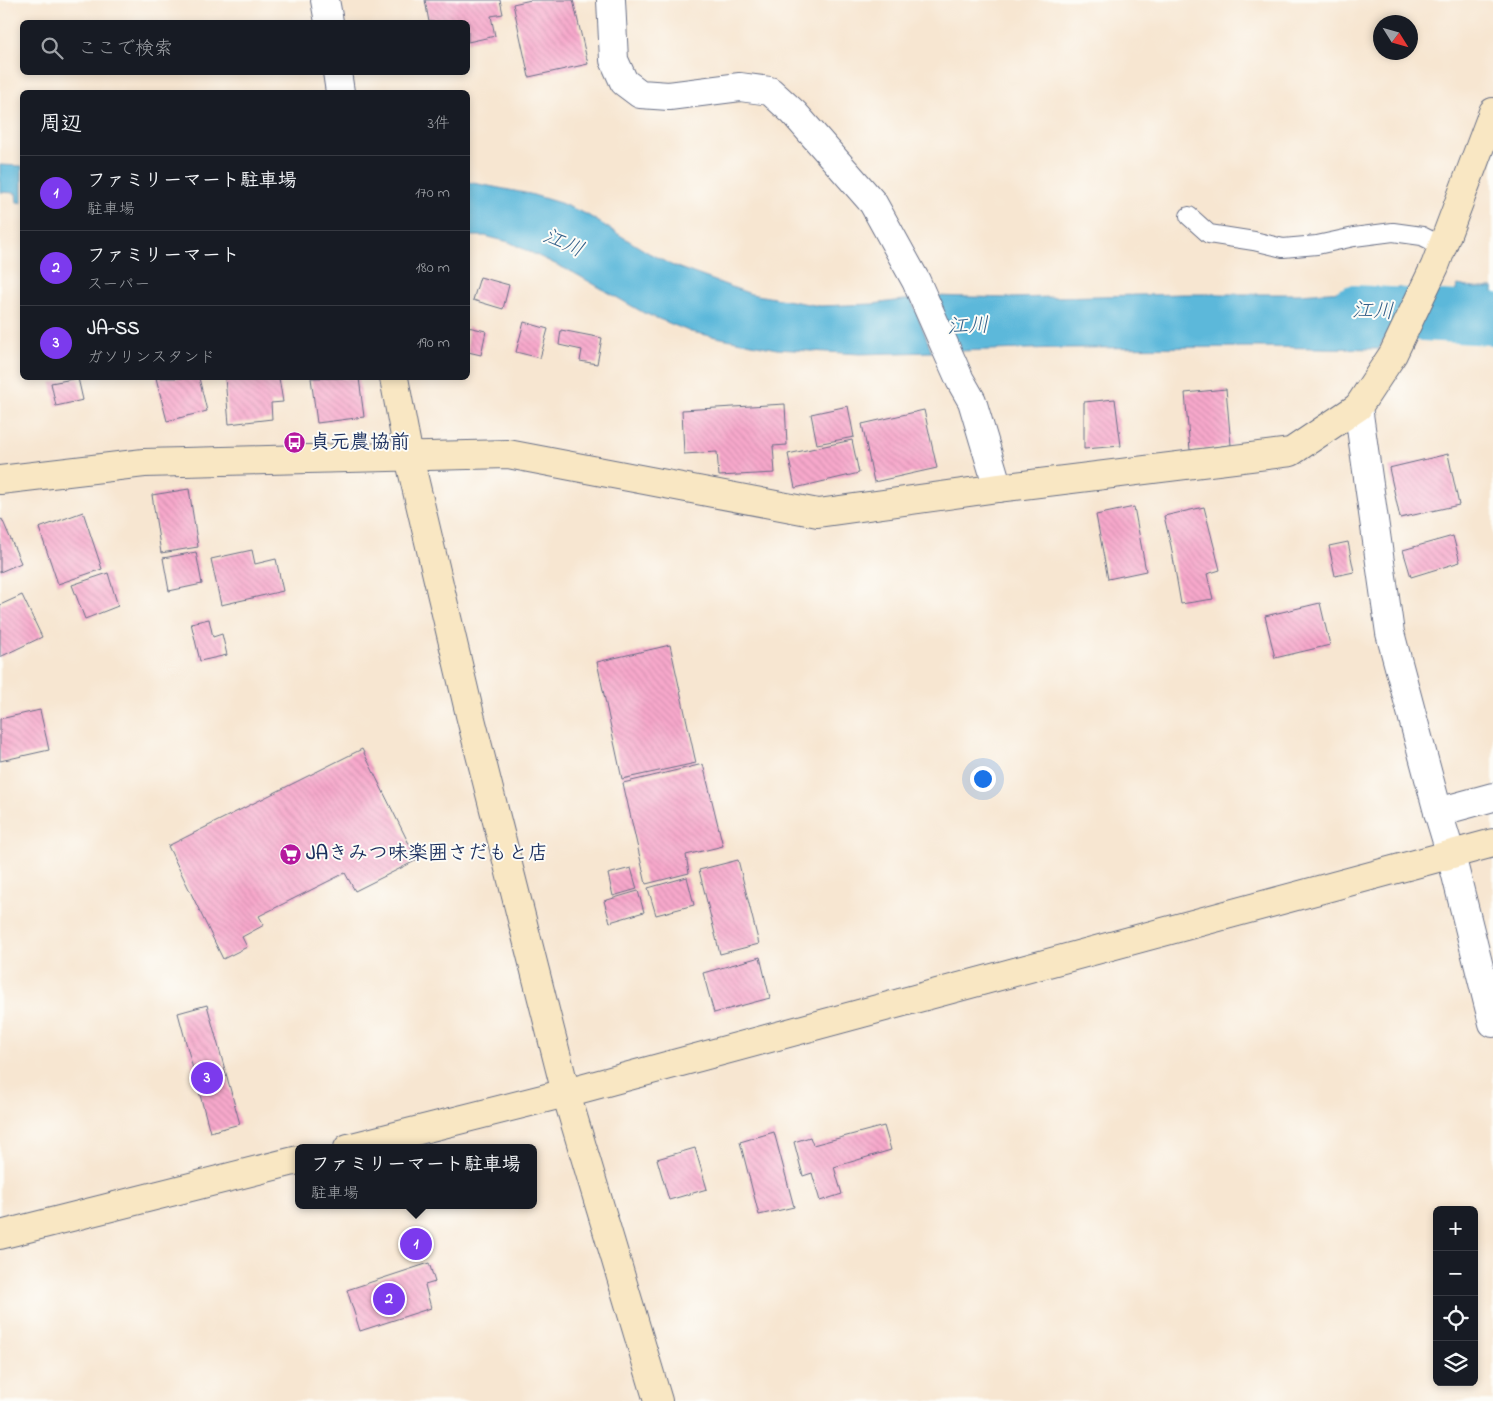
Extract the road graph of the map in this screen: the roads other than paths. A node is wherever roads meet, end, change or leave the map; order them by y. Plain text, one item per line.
1 (325, 0) edge
2 (611, 0) edge
3 (329, 20) edge
4 (337, 75) edge
5 (340, 90) edge
6 (1493, 112) edge
7 (1189, 216) dead end
8 (1439, 256) junction
9 (394, 380) edge
10 (1358, 407) junction
11 (409, 457) junction
12 (0, 480) edge
13 (998, 488) junction
14 (1493, 797) edge
15 (1438, 812) junction
16 (1493, 843) edge
17 (1452, 855) junction
18 (1493, 1023) edge
19 (566, 1093) junction
20 (364, 1144) edge
21 (295, 1161) edge
22 (0, 1236) edge
23 (658, 1401) edge

1 - 3 street
2 - 13 street
4 - 5 street
6 - 8 street
7 - 8 lane
8 - 10 street
9 - 11 street
10 - 13 street
10 - 15 street
11 - 12 street
11 - 13 street
11 - 19 street
14 - 15 street
15 - 17 street
16 - 17 street
17 - 18 street
17 - 19 street
19 - 20 street
19 - 23 street
21 - 22 street

